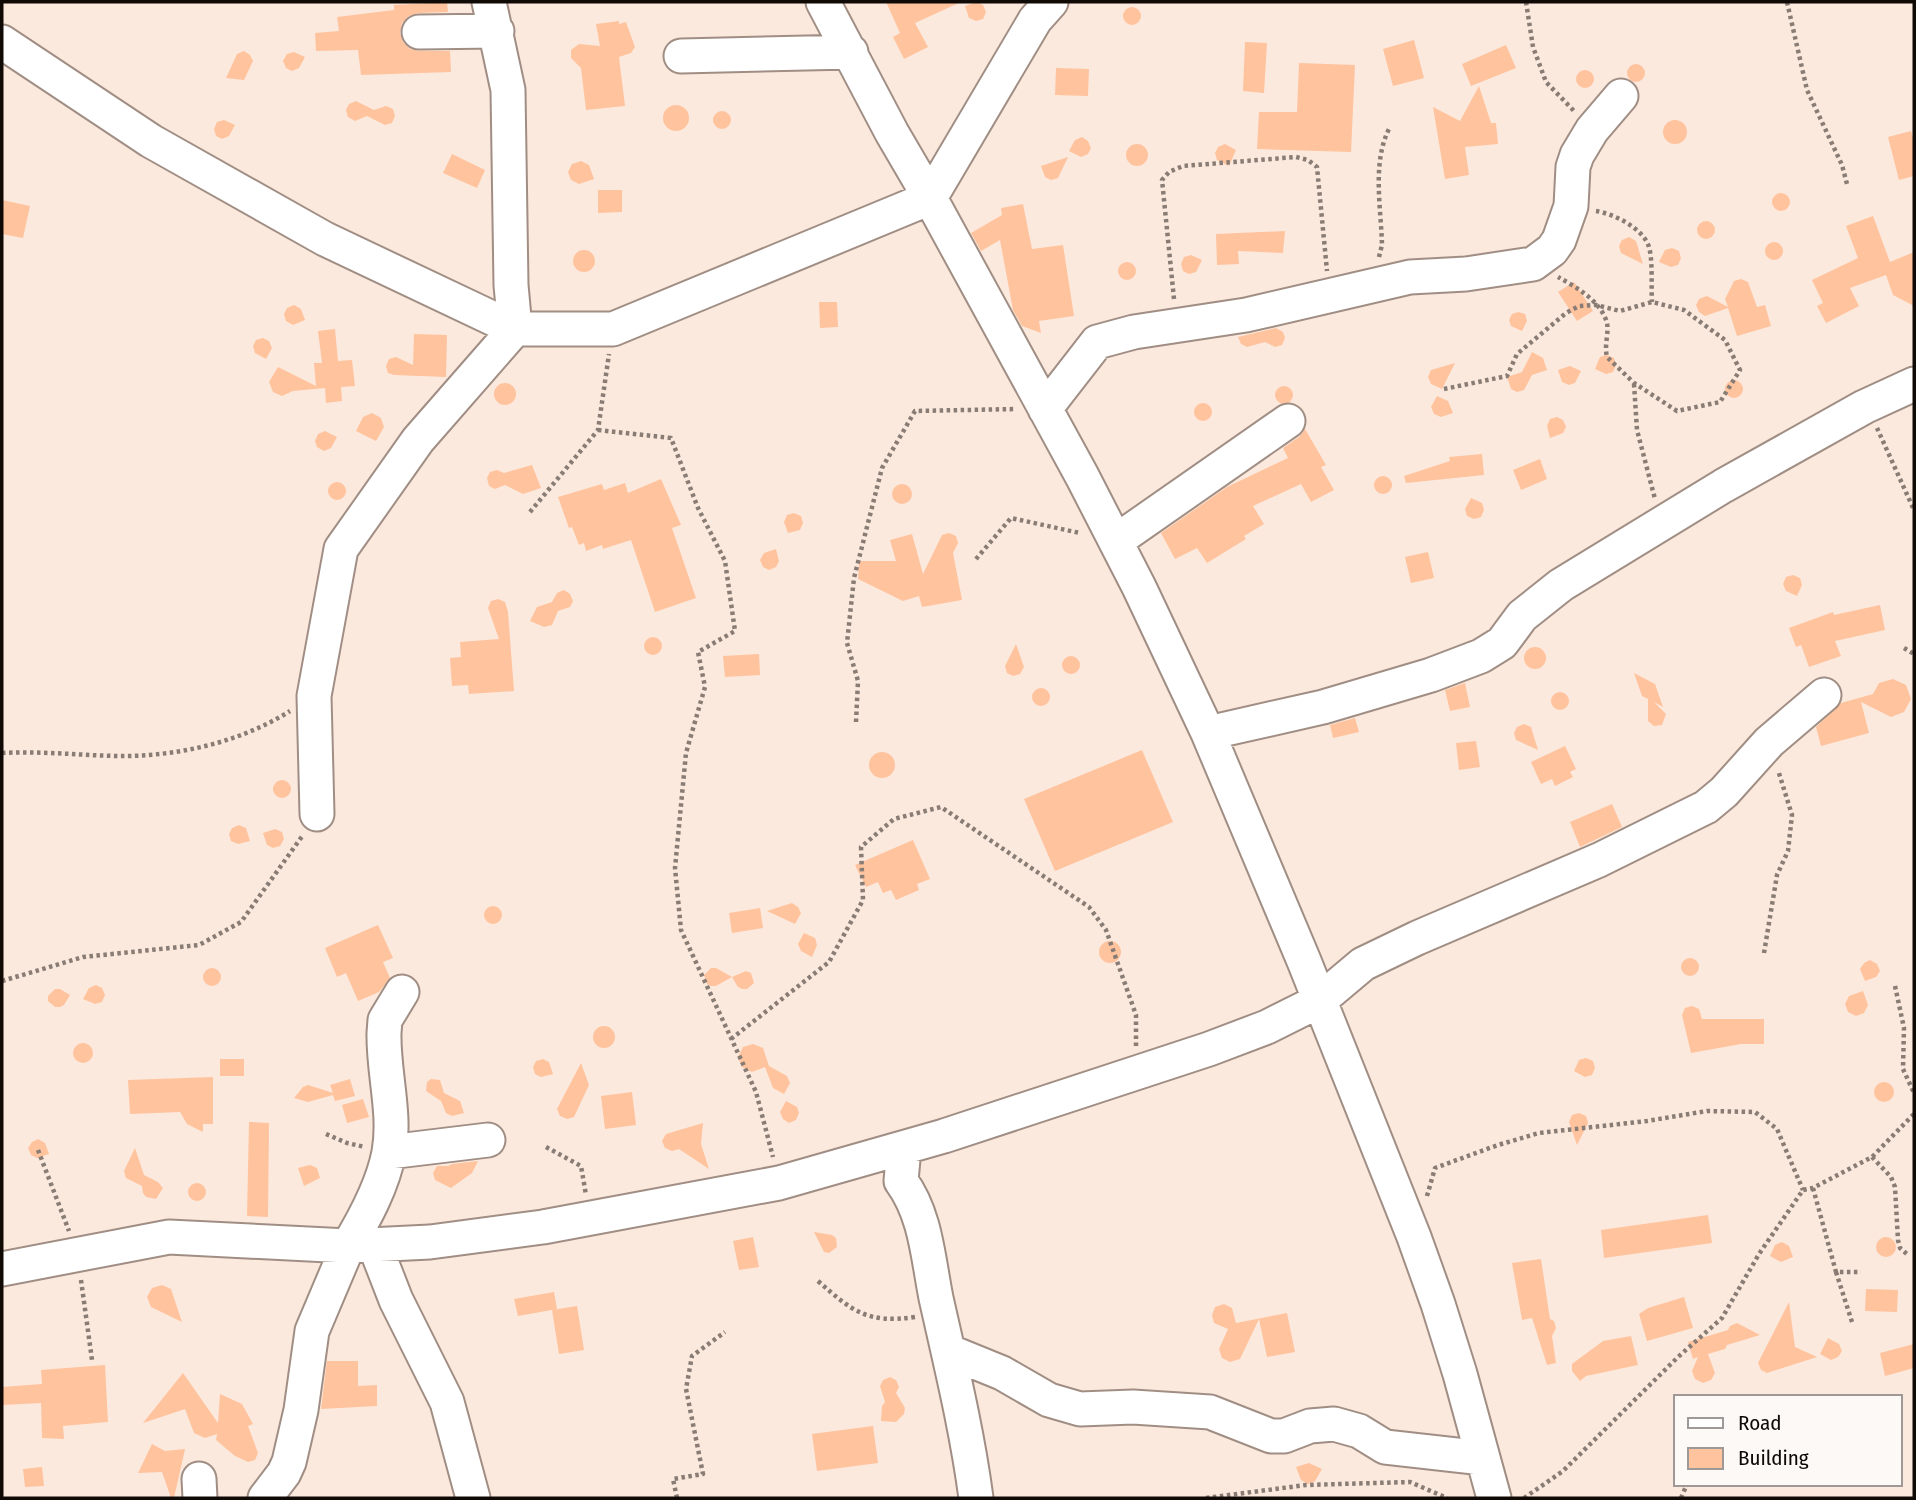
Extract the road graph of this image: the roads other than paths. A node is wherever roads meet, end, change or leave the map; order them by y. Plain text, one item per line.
1 (823, 2) edge
2 (1051, 2) edge
3 (493, 17) edge
4 (419, 32) dead end
5 (2, 42) edge
6 (851, 52) junction
7 (681, 56) dead end
8 (1621, 96) dead end
9 (930, 198) junction
10 (515, 329) junction
11 (1914, 384) edge
12 (1045, 409) junction
13 (1288, 421) dead end
14 (1116, 541) junction
15 (1824, 695) dead end
16 (1208, 733) junction
17 (317, 814) road end
18 (402, 992) dead end
19 (1319, 1002) junction
20 (488, 1140) dead end
21 (904, 1148) junction
22 (389, 1152) junction
23 (847, 1164) junction
24 (901, 1181) junction
25 (369, 1238) junction
26 (2, 1269) edge
27 (948, 1351) junction
28 (1483, 1458) junction
29 (265, 1498) edge
30 (473, 1498) edge
31 (976, 1498) edge
32 (1494, 1498) edge

1 - 6 street
2 - 9 street
3 - 4 street
3 - 10 street
5 - 10 street
6 - 7 street
6 - 9 street
8 - 12 street
9 - 10 street
9 - 12 street
10 - 17 street
11 - 16 street
12 - 14 street
13 - 14 street
14 - 16 street
15 - 19 street
16 - 19 street
18 - 22 street
19 - 21 street
19 - 28 street
20 - 22 street
21 - 23 street
21 - 24 street
22 - 25 street
23 - 24 street
23 - 25 street
24 - 27 street
25 - 26 street
25 - 29 street
25 - 30 street
27 - 28 street
27 - 31 street
28 - 32 street

